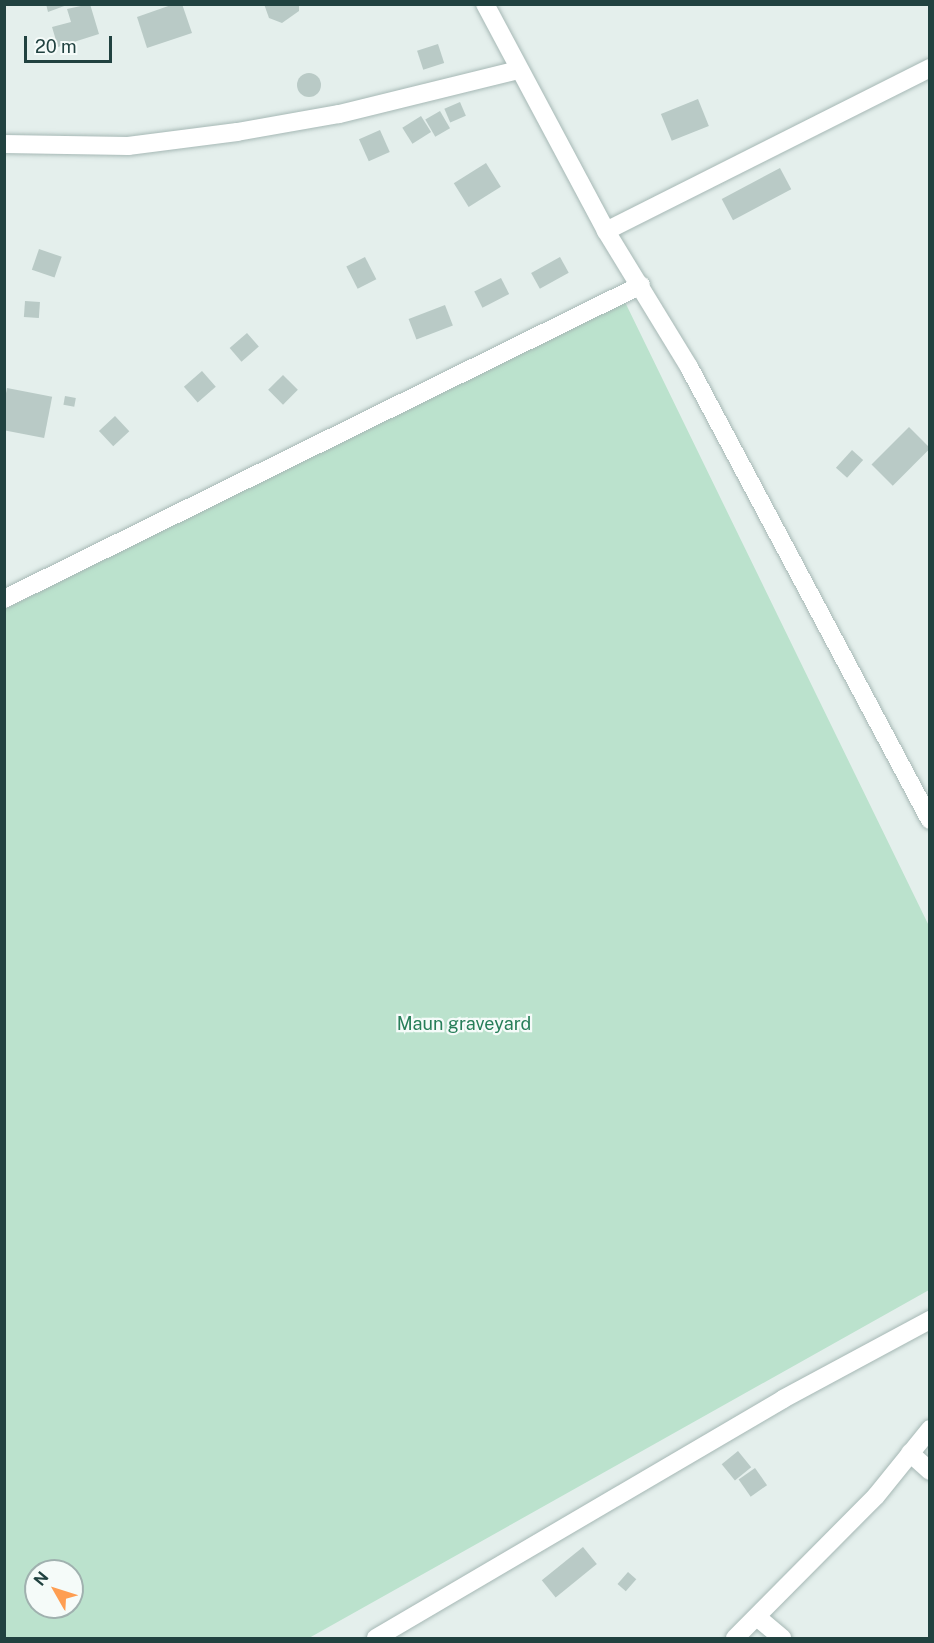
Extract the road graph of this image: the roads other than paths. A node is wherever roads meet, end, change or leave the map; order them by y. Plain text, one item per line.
1 (485, 4) edge
2 (930, 68) edge
3 (519, 70) junction
4 (4, 144) edge
5 (606, 231) junction
6 (641, 285) junction
7 (4, 599) edge
8 (930, 819) edge
9 (930, 1320) edge
10 (930, 1429) edge
11 (910, 1453) junction
12 (930, 1471) edge
13 (757, 1617) junction
14 (376, 1638) edge
15 (735, 1638) edge
16 (782, 1638) edge

1 - 3 street
2 - 5 street
3 - 4 street
3 - 5 street
5 - 6 street
6 - 7 street
6 - 8 street
9 - 14 street
10 - 11 street
11 - 12 street
11 - 13 street
13 - 15 street
13 - 16 street

